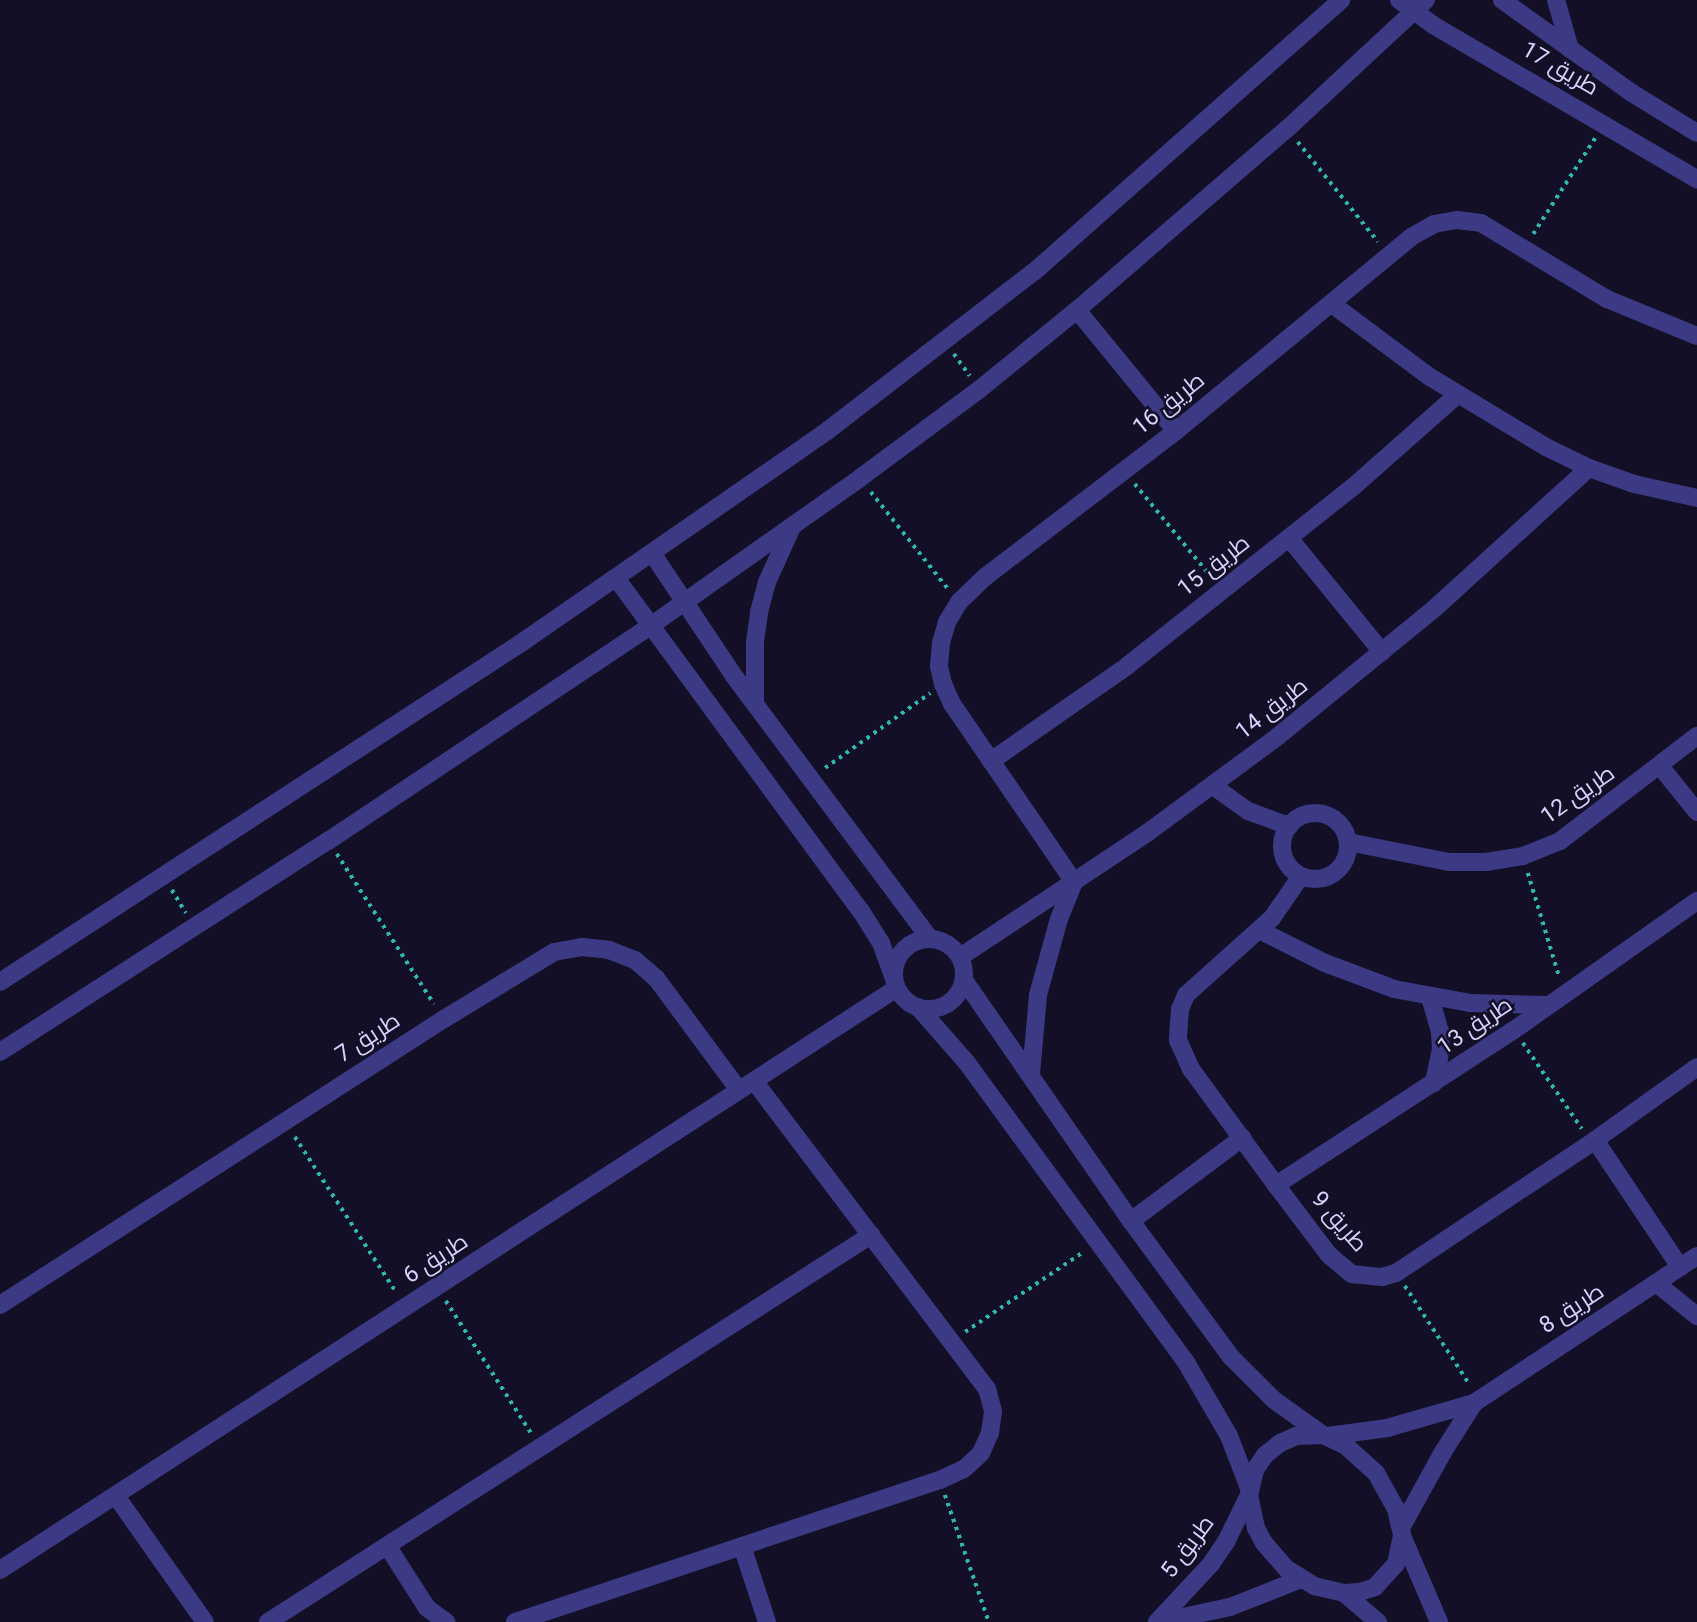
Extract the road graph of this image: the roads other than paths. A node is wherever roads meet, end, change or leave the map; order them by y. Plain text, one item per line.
1 (1342, 0) edge
2 (1399, 0) edge
3 (1502, 0) edge
4 (1556, 0) edge
5 (1420, 6) edge
6 (1570, 49) junction
7 (1697, 133) edge
8 (1697, 180) edge
9 (1332, 304) junction
10 (1077, 310) junction
11 (1697, 337) edge
12 (1457, 395) junction
13 (1176, 431) junction
14 (1589, 468) junction
15 (1697, 498) edge
16 (792, 525) junction
17 (1289, 538) junction
18 (652, 553) junction
19 (615, 578) junction
20 (684, 602) junction
21 (649, 627) junction
22 (1382, 652) junction
23 (755, 704) junction
24 (1697, 736) edge
25 (991, 761) junction
26 (1660, 766) junction
27 (1213, 786) junction
28 (1697, 812) edge
29 (1289, 827) junction
30 (1348, 842) junction
31 (1301, 876) junction
32 (1074, 881) junction
33 (1697, 901) edge
34 (1259, 930) junction
35 (930, 939) junction
36 (960, 957) junction
37 (964, 980) junction
38 (0, 982) edge
39 (896, 983) junction
40 (1430, 998) junction
41 (1558, 1000) junction
42 (918, 1007) junction
43 (0, 1052) edge
44 (1697, 1067) edge
45 (1031, 1074) junction
46 (1434, 1083) junction
47 (747, 1086) junction
48 (1242, 1138) junction
49 (1593, 1142) junction
50 (1276, 1185) junction
51 (1130, 1221) junction
52 (871, 1235) junction
53 (1697, 1256) edge
54 (1680, 1267) junction
55 (1656, 1283) junction
56 (3, 1297) edge
57 (1697, 1316) edge
58 (1477, 1401) junction
59 (1326, 1435) junction
60 (1249, 1491) junction
61 (116, 1496) junction
62 (1402, 1531) junction
63 (388, 1546) junction
64 (742, 1546) junction
65 (0, 1570) edge
66 (1301, 1579) junction
67 (1344, 1593) junction
68 (205, 1622) edge
69 (268, 1622) edge
70 (446, 1622) edge
71 (514, 1622) edge
72 (767, 1622) edge
73 (1158, 1622) edge
74 (1378, 1622) edge
75 (1439, 1622) edge

1 - 18 street
2 - 5 street, طريق 17
3 - 6 street, طريق 17
4 - 6 street
5 - 8 street, طريق 17
5 - 10 street
6 - 7 street, طريق 17
9 - 11 street, طريق 16
9 - 12 street
9 - 13 street, طريق 16
10 - 13 street
10 - 16 street
12 - 14 street
12 - 17 street, طريق 15
13 - 25 street, طريق 16
14 - 15 street
14 - 22 street, طريق 14
16 - 20 street
16 - 23 street
17 - 22 street
17 - 25 street, طريق 15
18 - 19 street
18 - 20 street
19 - 21 street
19 - 38 street
20 - 21 street
20 - 23 street
21 - 39 street
21 - 43 street
22 - 27 street, طريق 14
23 - 35 street
24 - 26 street, طريق 12
25 - 32 street, طريق 16
26 - 28 street
26 - 30 street, طريق 12
27 - 29 street
27 - 32 street, طريق 14
29 - 30 street
29 - 31 street
30 - 31 street
31 - 34 street, طريق 9
32 - 36 street, طريق 14
32 - 45 street
33 - 41 street, طريق 13
34 - 40 street
34 - 48 street, طريق 9
35 - 36 street
35 - 39 street
36 - 37 street
37 - 42 street
37 - 45 street
39 - 42 street
39 - 47 street, طريق 6
40 - 41 street
40 - 46 street
41 - 46 street, طريق 13
42 - 60 street
44 - 49 street, طريق 9
45 - 51 street
46 - 50 street, طريق 13
47 - 52 street, طريق 7
47 - 56 street, طريق 7
47 - 61 street, طريق 6
48 - 50 street, طريق 9
48 - 51 street
49 - 50 street, طريق 9
49 - 54 street
51 - 59 street
52 - 63 street
52 - 64 street, طريق 7
53 - 54 street, طريق 8
54 - 55 street, طريق 8
55 - 57 street
55 - 58 street, طريق 8
58 - 59 street, طريق 8
58 - 62 street, طريق 8
59 - 60 street
59 - 62 street
60 - 66 street
60 - 73 street, طريق 5
61 - 65 street, طريق 6
61 - 68 street
62 - 67 street
62 - 75 street
63 - 69 street
63 - 70 street
64 - 71 street, طريق 7
64 - 72 street
66 - 67 street
66 - 73 street, طريق 5
67 - 74 street

